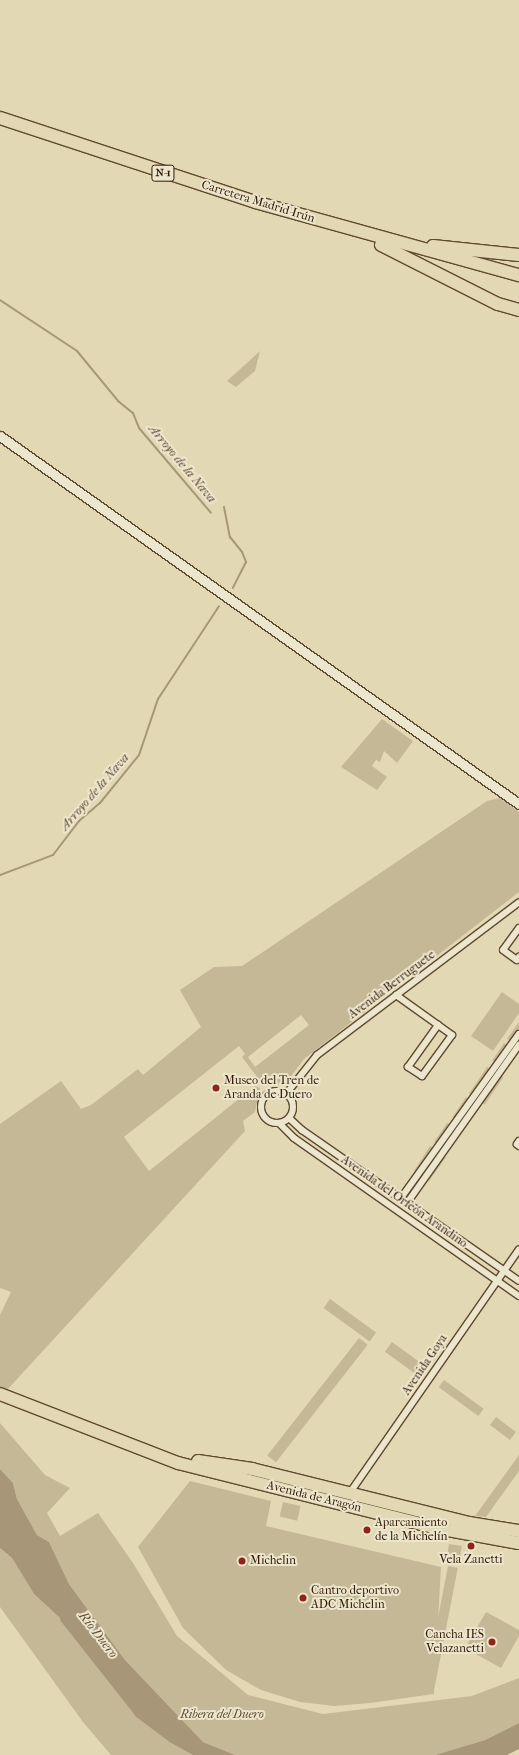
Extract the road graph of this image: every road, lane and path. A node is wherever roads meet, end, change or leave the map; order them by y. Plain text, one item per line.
1 (0, 118) edge
2 (328, 224) junction
3 (345, 229) junction
4 (519, 255) edge
5 (519, 275) edge
6 (519, 310) edge
7 (0, 436) edge
8 (519, 804) edge
9 (519, 902) edge
10 (519, 928) edge
11 (519, 956) edge
12 (396, 995) junction
13 (438, 1025) junction
14 (519, 1034) edge
15 (517, 1043) edge
16 (286, 1094) junction
17 (475, 1101) junction
18 (289, 1118) junction
19 (279, 1123) junction
20 (455, 1123) junction
21 (461, 1127) junction
22 (519, 1141) edge
23 (519, 1146) edge
24 (437, 1148) junction
25 (443, 1152) junction
26 (416, 1177) junction
27 (422, 1182) junction
28 (401, 1198) junction
29 (407, 1203) junction
30 (519, 1249) edge
31 (504, 1270) junction
32 (497, 1280) junction
33 (519, 1281) edge
34 (519, 1296) edge
35 (0, 1394) edge
36 (136, 1448) junction
37 (350, 1494) junction
38 (309, 1496) junction
39 (519, 1530) edge
40 (519, 1543) edge

1 - 2 highway, Carretera Madrid-Irún / N-1
2 - 3 highway, Carretera Madrid-Irún / N-1
2 - 6 highway, N-1
3 - 4 highway, N-1
3 - 5 highway, Carretera Madrid-Irún / N-1
7 - 8 street
9 - 12 street, Avenida Berruguete
10 - 11 street
12 - 13 street
12 - 16 street, Avenida Berruguete
13 - 13 street
14 - 15 street
15 - 17 street
16 - 18 street
16 - 19 street
17 - 20 street
17 - 21 street
18 - 19 street
18 - 28 street, Avenida del Orfeón Arandino
19 - 32 street, Avenida del Orfeón Arandino
20 - 21 street
20 - 24 street
21 - 25 street
22 - 23 street
24 - 25 street
24 - 26 street
25 - 27 street
26 - 27 street
26 - 28 street
27 - 29 street
28 - 29 street, Avenida del Orfeón Arandino
29 - 31 street, Avenida del Orfeón Arandino
30 - 31 street, Avenida Goya
31 - 32 street, Avenida Goya
31 - 33 street, Avenida del Orfeón Arandino
32 - 34 street, Avenida del Orfeón Arandino
32 - 37 street, Avenida Goya
35 - 36 highway, Avenida de Aragón
36 - 37 highway, Avenida de Aragón
36 - 38 highway, Avenida de Aragón
37 - 38 street
37 - 39 highway, Avenida de Aragón
38 - 40 highway, Avenida de Aragón

